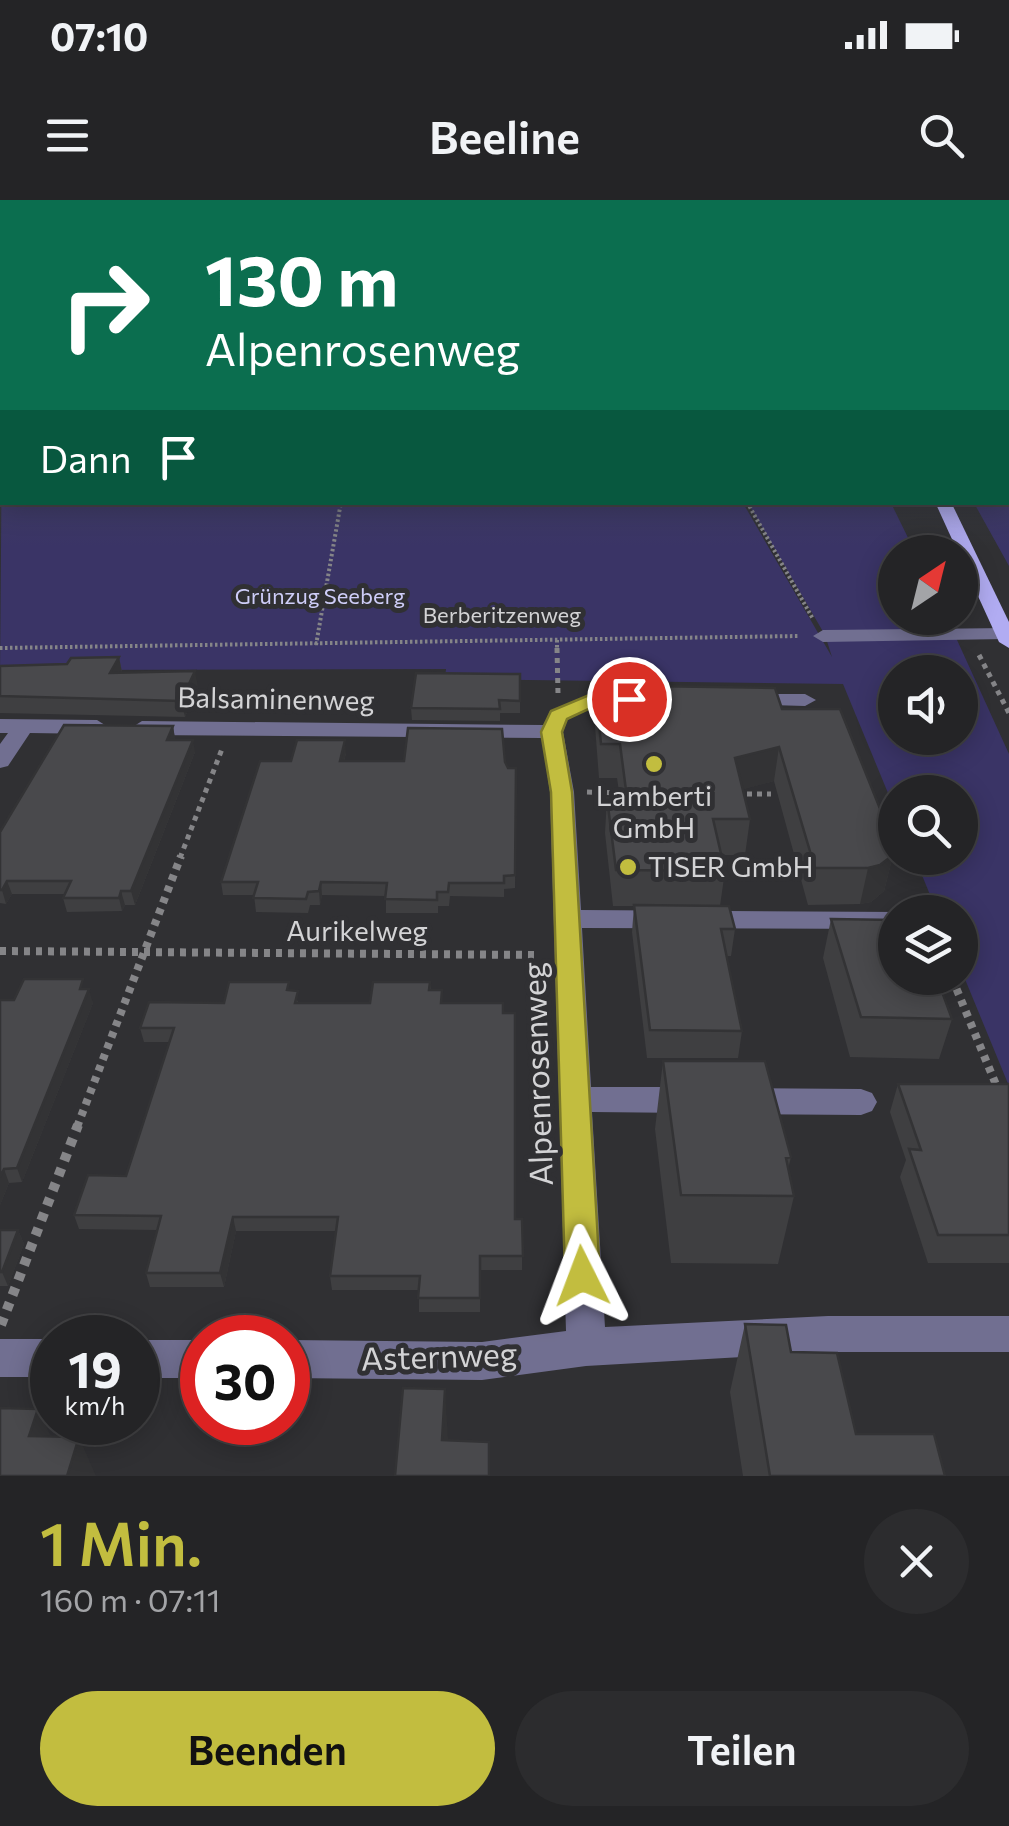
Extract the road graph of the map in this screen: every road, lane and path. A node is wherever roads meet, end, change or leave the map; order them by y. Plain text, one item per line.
1 (340, 505) edge
2 (749, 505) edge
3 (944, 505) edge
4 (878, 635) edge
5 (966, 635) edge
6 (978, 635) edge
7 (822, 636) junction
8 (1007, 638) edge
9 (557, 640) junction
10 (316, 645) junction
11 (0, 648) edge
12 (651, 699) edge
13 (709, 700) edge
14 (805, 700) dead end
15 (1009, 712) edge
16 (555, 724) junction
17 (11, 726) edge
18 (230, 729) junction
19 (0, 761) edge
20 (562, 792) junction
21 (638, 793) edge
22 (733, 794) edge
23 (771, 794) dead end
24 (568, 919) junction
25 (878, 920) edge
26 (0, 951) edge
27 (145, 952) junction
28 (568, 955) junction
29 (959, 995) edge
30 (573, 1099) junction
31 (1002, 1099) edge
32 (862, 1102) dead end
33 (0, 1327) edge
34 (1009, 1334) edge
35 (586, 1347) junction
36 (0, 1358) edge
37 (30, 1358) edge
38 (310, 1360) edge

1 - 10 path
2 - 7 path
3 - 8 main road
4 - 7 street
5 - 15 path
6 - 8 street
7 - 9 path, Berberitzenweg
9 - 10 path, Berberitzenweg
9 - 16 path
10 - 11 path, Berberitzenweg
12 - 16 street
13 - 14 street
16 - 18 street, Balsaminenweg
16 - 20 street, Alpenrosenweg
17 - 18 street, Balsaminenweg
17 - 19 street
18 - 27 path
20 - 21 path
20 - 24 street, Alpenrosenweg
22 - 23 path
24 - 25 street
24 - 28 street, Alpenrosenweg
26 - 27 path, Aurikelweg
27 - 28 path, Aurikelweg
27 - 33 path
28 - 30 street, Alpenrosenweg
29 - 31 path
30 - 32 street
30 - 35 street, Alpenrosenweg
34 - 35 street, Asternweg
35 - 38 street, Asternweg
36 - 37 street

